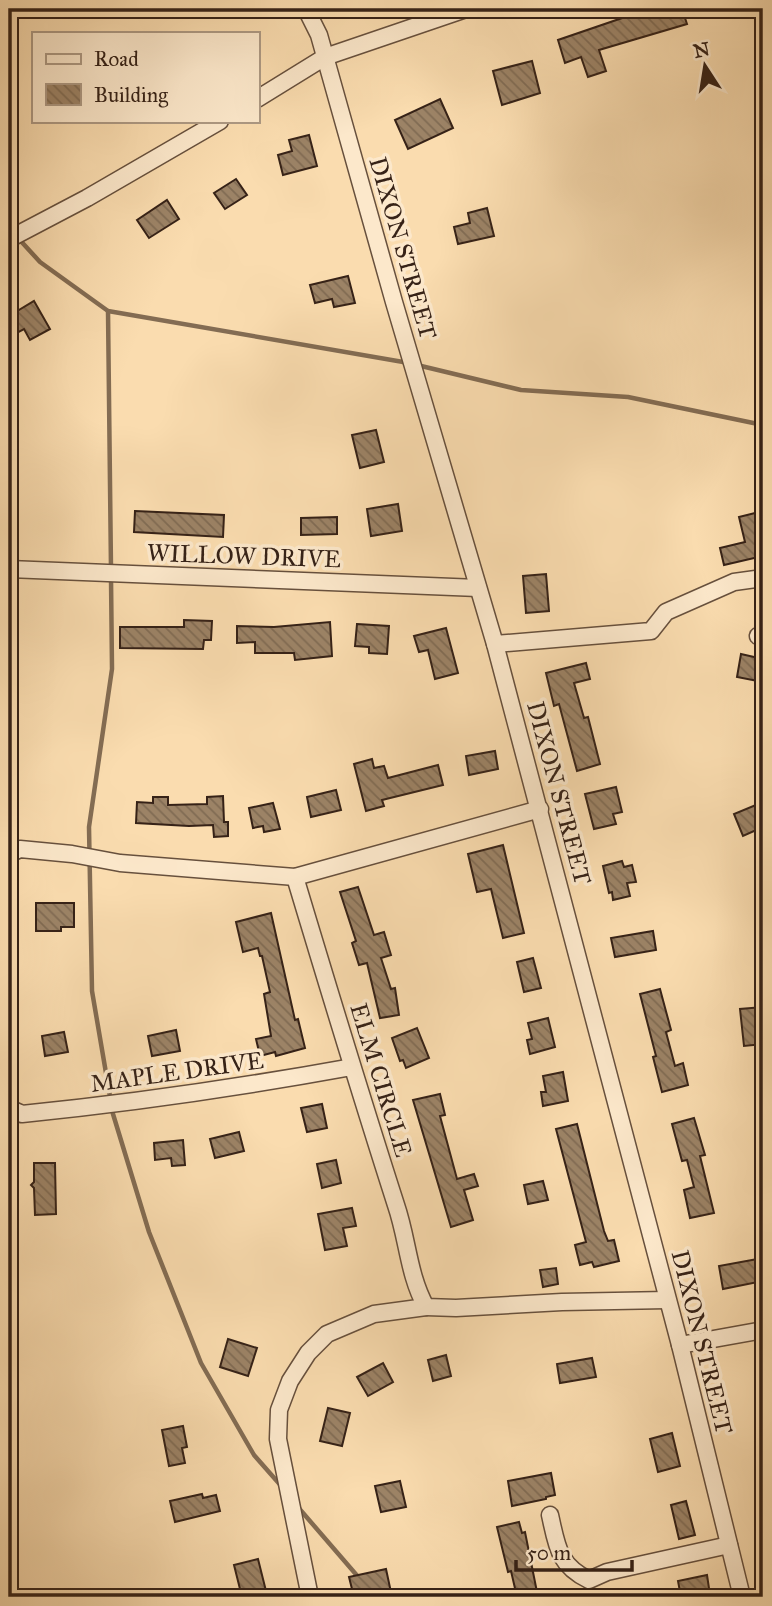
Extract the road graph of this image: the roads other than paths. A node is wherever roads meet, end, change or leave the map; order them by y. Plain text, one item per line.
1 (306, 9) edge
2 (466, 9) edge
3 (325, 57) junction
4 (259, 98) edge
5 (218, 122) edge
6 (9, 239) edge
7 (9, 569) edge
8 (763, 578) edge
9 (478, 587) junction
10 (495, 644) junction
11 (540, 809) junction
12 (9, 854) edge
13 (295, 877) junction
14 (352, 1067) junction
15 (9, 1108) edge
16 (667, 1300) junction
17 (426, 1307) junction
18 (763, 1331) edge
19 (680, 1345) junction
20 (550, 1515) dead end
21 (729, 1545) junction
22 (310, 1597) edge
23 (742, 1597) edge

1 - 3 street, DIXON STREET
2 - 3 street
3 - 4 street
3 - 9 street, DIXON STREET
5 - 6 street
7 - 9 street, WILLOW DRIVE
8 - 10 street
9 - 10 street, DIXON STREET
10 - 11 street, DIXON STREET
11 - 13 street
11 - 16 street, DIXON STREET
12 - 13 street
13 - 14 street, ELM CIRCLE
14 - 15 street, MAPLE DRIVE
14 - 17 street, ELM CIRCLE
16 - 17 street
16 - 19 street, DIXON STREET
17 - 22 street
18 - 19 street
19 - 21 street, DIXON STREET
20 - 21 street
21 - 23 street, DIXON STREET

